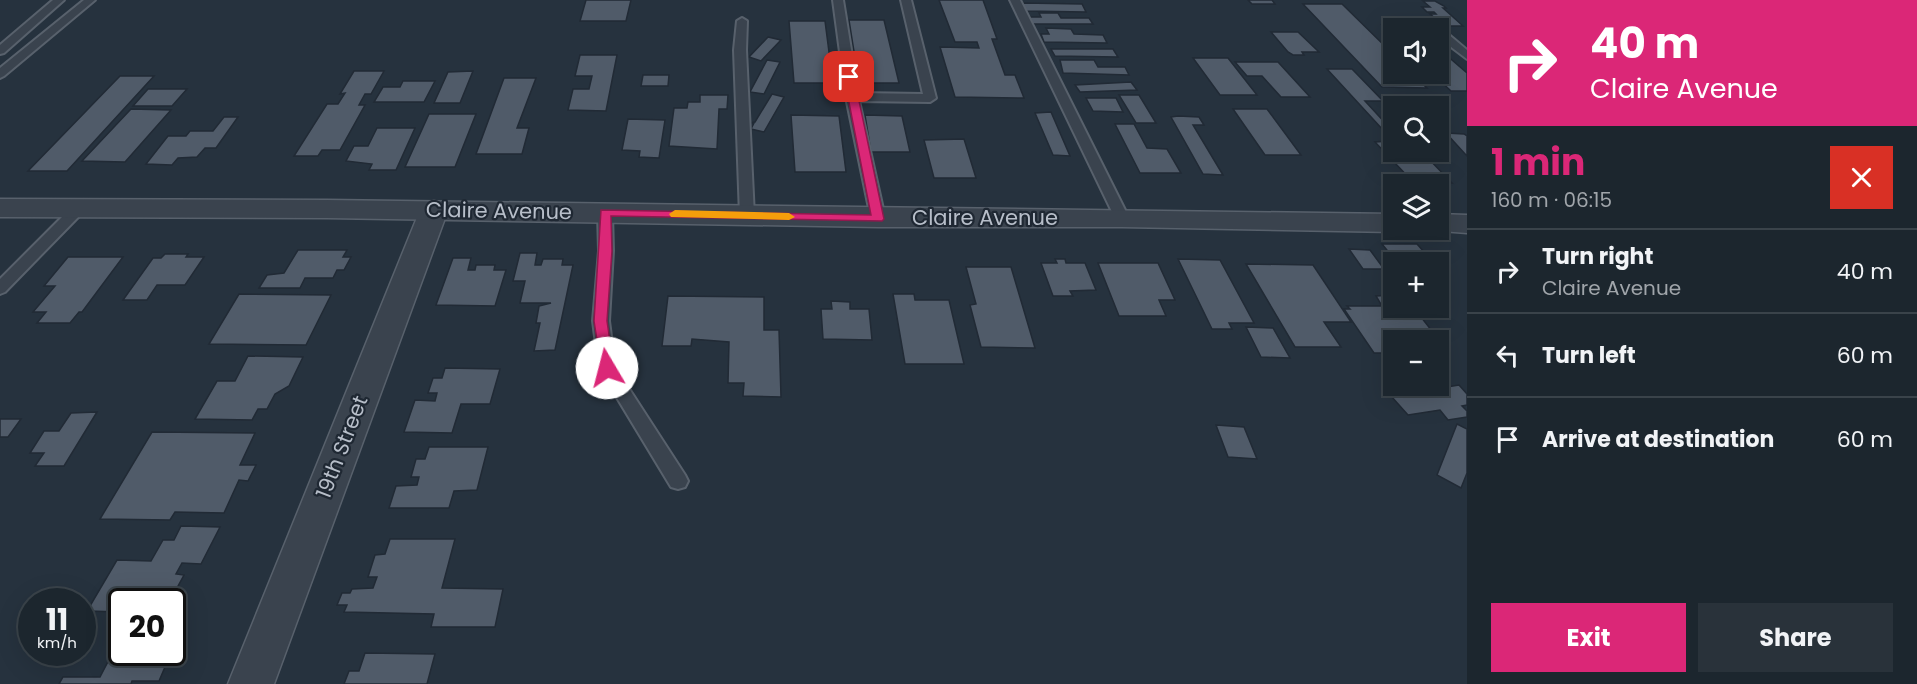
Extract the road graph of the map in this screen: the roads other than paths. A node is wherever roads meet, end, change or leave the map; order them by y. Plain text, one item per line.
1 (59, 0) edge
2 (90, 0) edge
3 (838, 0) edge
4 (906, 0) edge
5 (1015, 0) edge
6 (742, 21) dead end
7 (1449, 41) edge
8 (0, 51) edge
9 (1467, 56) edge
10 (0, 74) edge
11 (852, 96) junction
12 (0, 208) edge
13 (79, 208) junction
14 (434, 210) junction
15 (605, 213) junction
16 (747, 216) junction
17 (1122, 218) junction
18 (878, 219) junction
19 (1383, 223) edge
20 (1449, 224) edge
21 (1467, 224) edge
22 (0, 288) edge
23 (678, 481) dead end
24 (251, 684) edge

1 - 8 lane
2 - 10 lane
3 - 11 lane
4 - 11 lane
5 - 17 lane
6 - 16 lane
7 - 9 lane
11 - 18 lane
12 - 13 street, Claire Avenue
13 - 14 street, Claire Avenue
13 - 22 lane
14 - 15 street, Claire Avenue
14 - 24 street, 19th Street
15 - 16 street, Claire Avenue
15 - 23 lane
16 - 18 street, Claire Avenue
17 - 18 street, Claire Avenue
17 - 19 street, Claire Avenue
20 - 21 street

